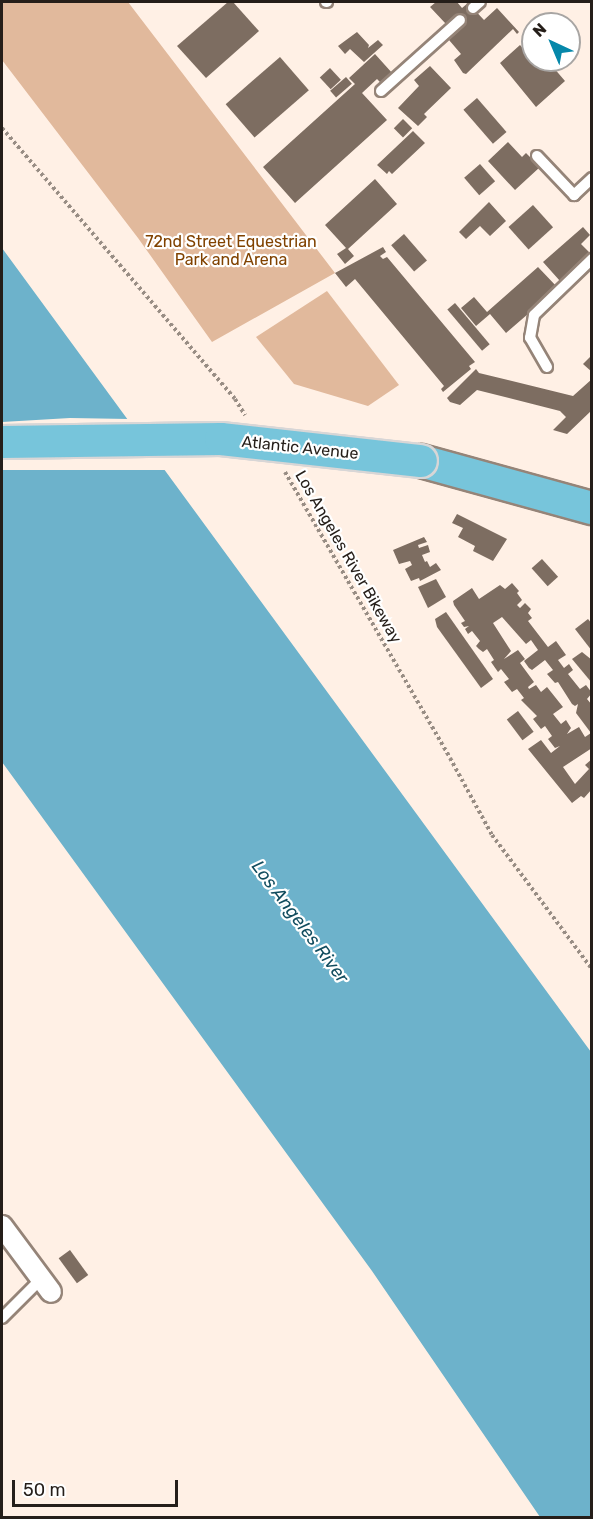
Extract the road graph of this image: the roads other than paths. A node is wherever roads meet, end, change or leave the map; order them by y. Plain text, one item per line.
1 (460, 20) dead end
2 (381, 91) dead end
3 (537, 156) dead end
4 (591, 178) edge
5 (591, 259) edge
6 (547, 367) dead end
7 (2, 442) edge
8 (591, 508) edge
9 (4, 1235) edge
10 (46, 1286) joint
11 (2, 1318) edge

1 - 2 lane
3 - 4 lane
5 - 6 lane
7 - 8 main road, Atlantic Avenue, bridge
9 - 10 street
10 - 11 lane

